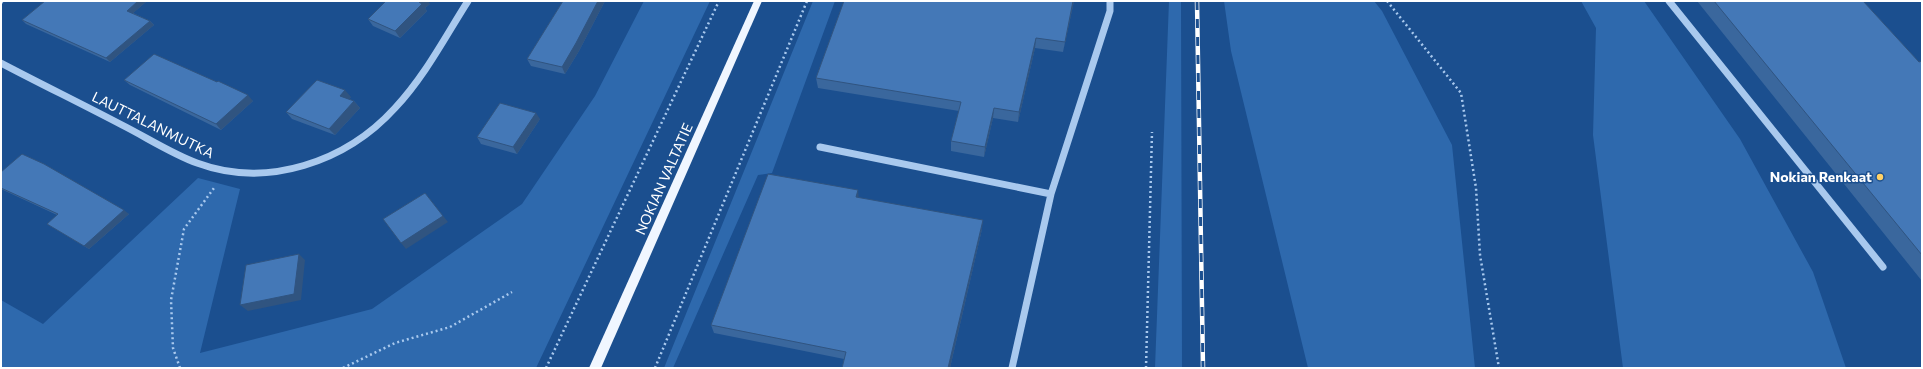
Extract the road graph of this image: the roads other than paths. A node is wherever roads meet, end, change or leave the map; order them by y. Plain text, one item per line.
1 (468, 1) edge
2 (758, 1) edge
3 (1110, 1) edge
4 (1669, 1) edge
5 (1, 63) edge
6 (820, 147) dead end
7 (1051, 194) junction
8 (1883, 268) dead end
9 (595, 368) edge
10 (1012, 368) edge

1 - 5 street, LAUTTALANMUTKA
2 - 9 main road, NOKIAN VALTATIE
3 - 7 street
4 - 8 street
6 - 7 street
7 - 10 street

